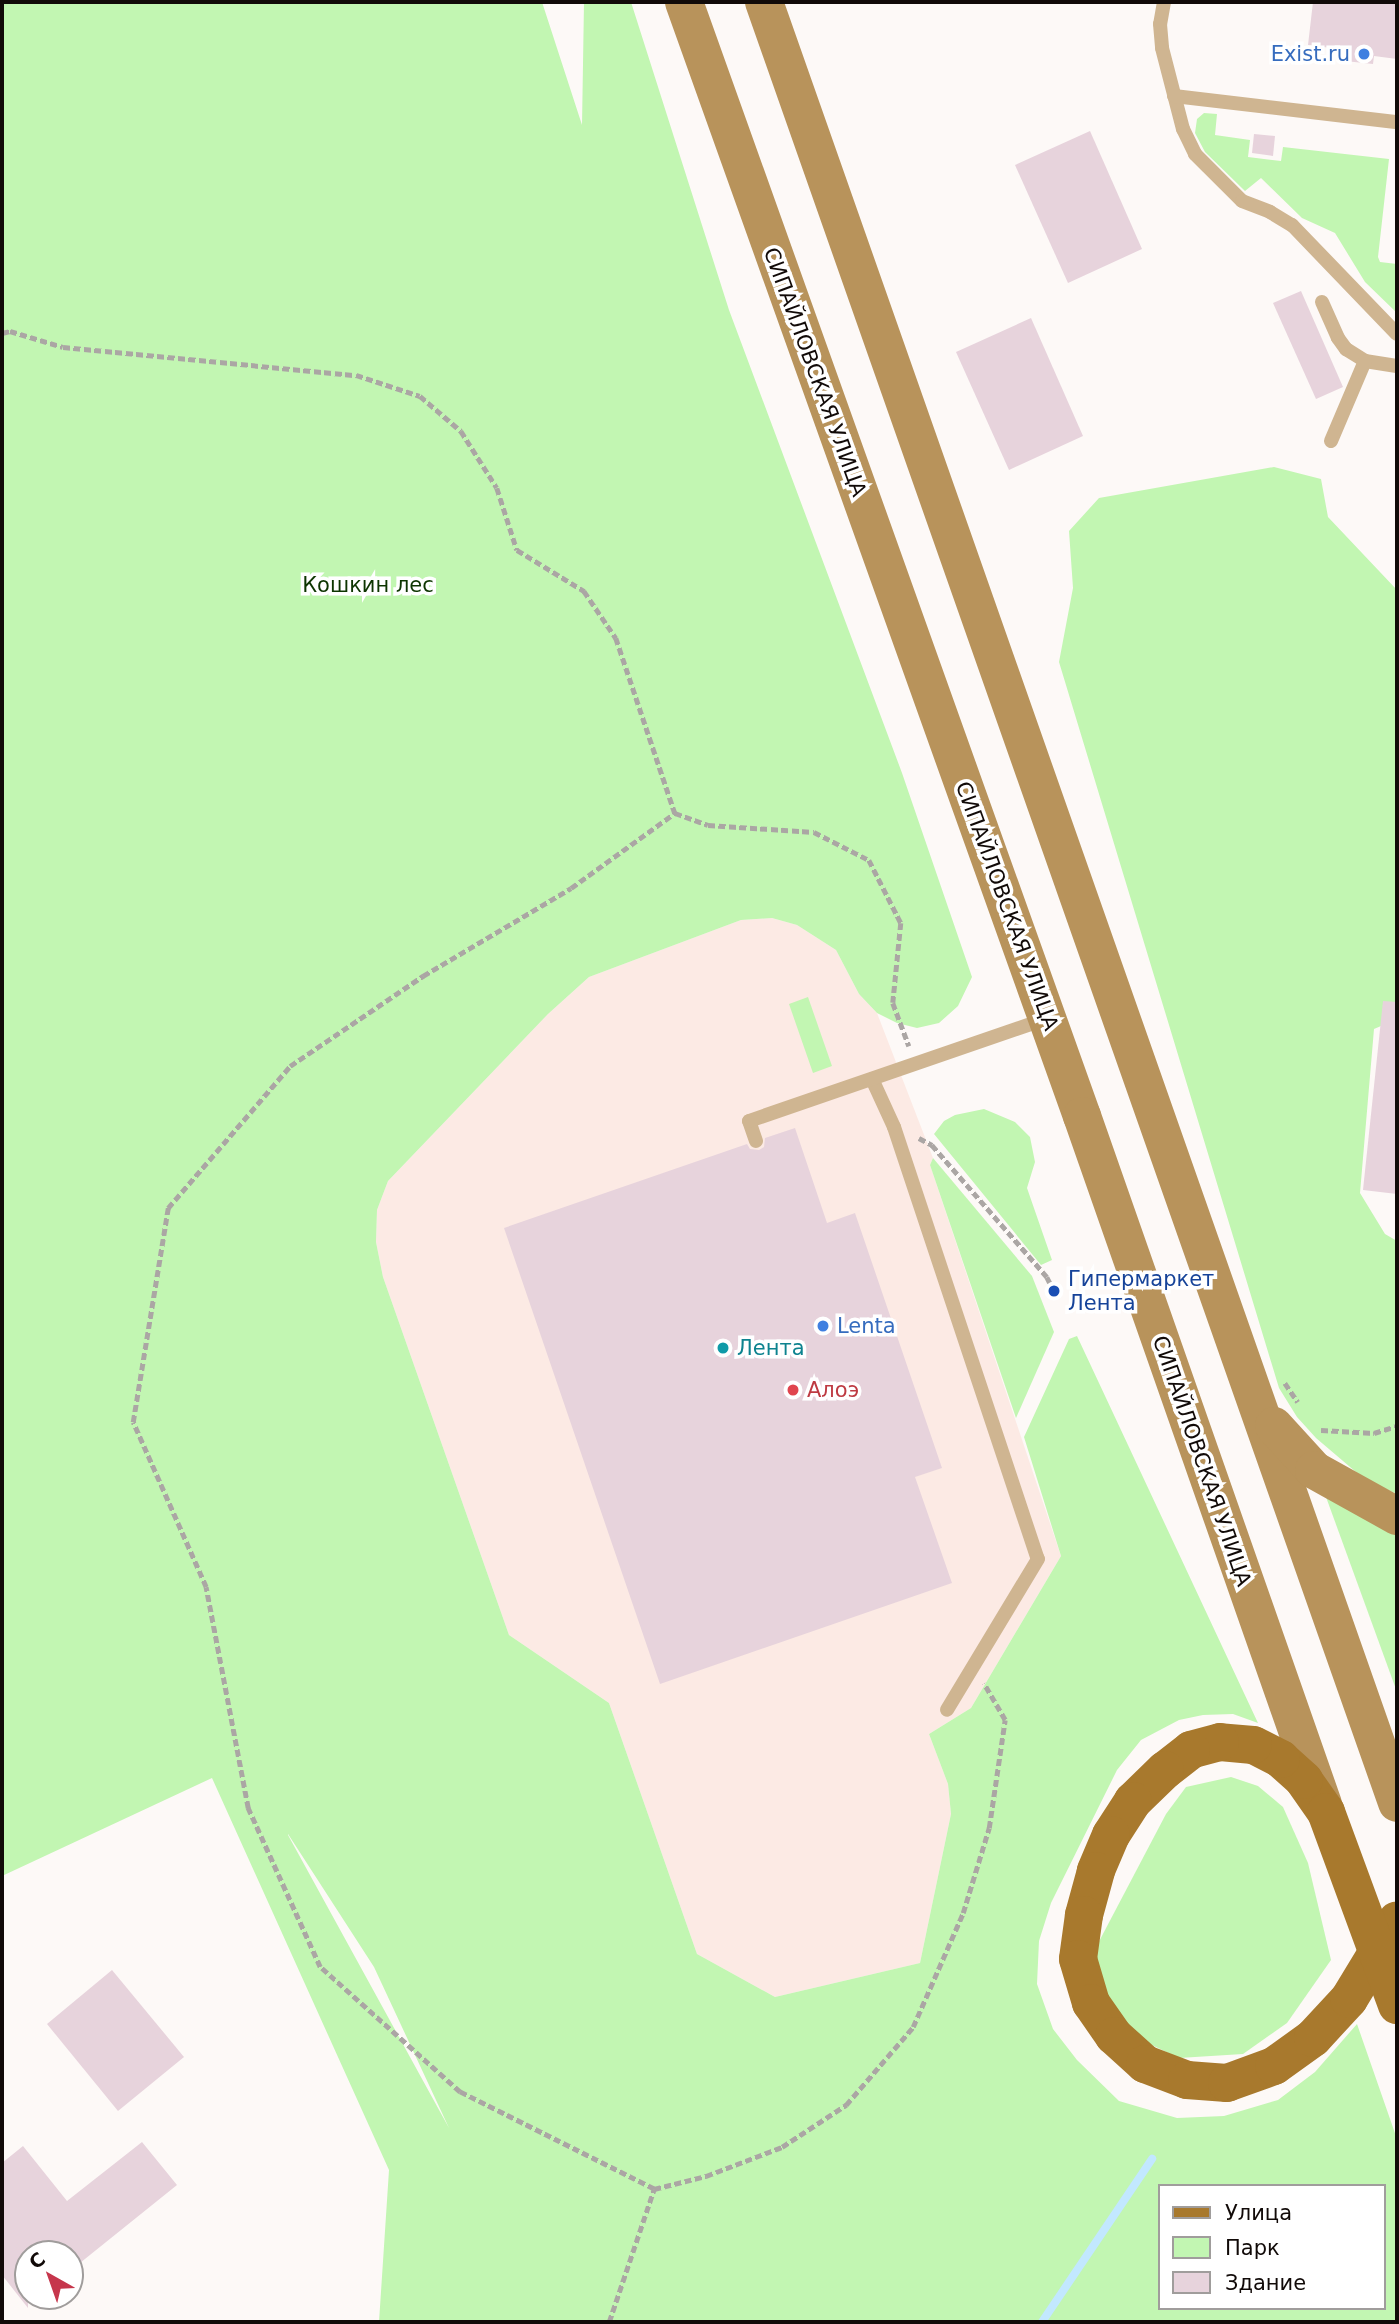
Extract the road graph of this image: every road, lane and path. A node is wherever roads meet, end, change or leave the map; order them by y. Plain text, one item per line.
1 (684, 2) edge
2 (764, 2) edge
3 (1164, 2) edge
4 (1174, 96) junction
5 (1397, 122) edge
6 (1322, 302) dead end
7 (2, 333) edge
8 (1397, 334) edge
9 (1365, 361) junction
10 (1397, 366) edge
11 (1331, 441) dead end
12 (675, 813) junction
13 (1047, 1019) junction
14 (915, 1064) junction
15 (872, 1079) junction
16 (894, 1127) junction
17 (756, 1141) dead end
18 (1054, 1291) dead end
19 (1280, 1373) dead end
20 (1261, 1412) junction
21 (1306, 1412) dead end
22 (1312, 1421) dead end
23 (1397, 1426) edge
24 (1397, 1516) edge
25 (974, 1665) junction
26 (947, 1710) dead end
27 (1394, 1794) edge
28 (1326, 1812) junction
29 (1397, 1920) edge
30 (1397, 2005) edge
31 (654, 2189) junction
32 (610, 2322) edge

1 - 13 main road, СИПАЙЛОВСКАЯ УЛИЦА
2 - 20 main road
3 - 4 lane
4 - 5 lane
4 - 8 lane
6 - 9 lane
7 - 12 path
9 - 10 lane
9 - 11 lane
12 - 14 path
12 - 31 path
13 - 14 lane
13 - 28 main road, СИПАЙЛОВСКАЯ УЛИЦА
14 - 15 lane
15 - 16 lane
15 - 17 lane
16 - 18 path
16 - 25 lane
19 - 21 path
20 - 24 main road
20 - 27 main road
22 - 23 path
25 - 26 lane
25 - 31 path
28 - 29 main road
28 - 30 main road, bridge
31 - 32 path

